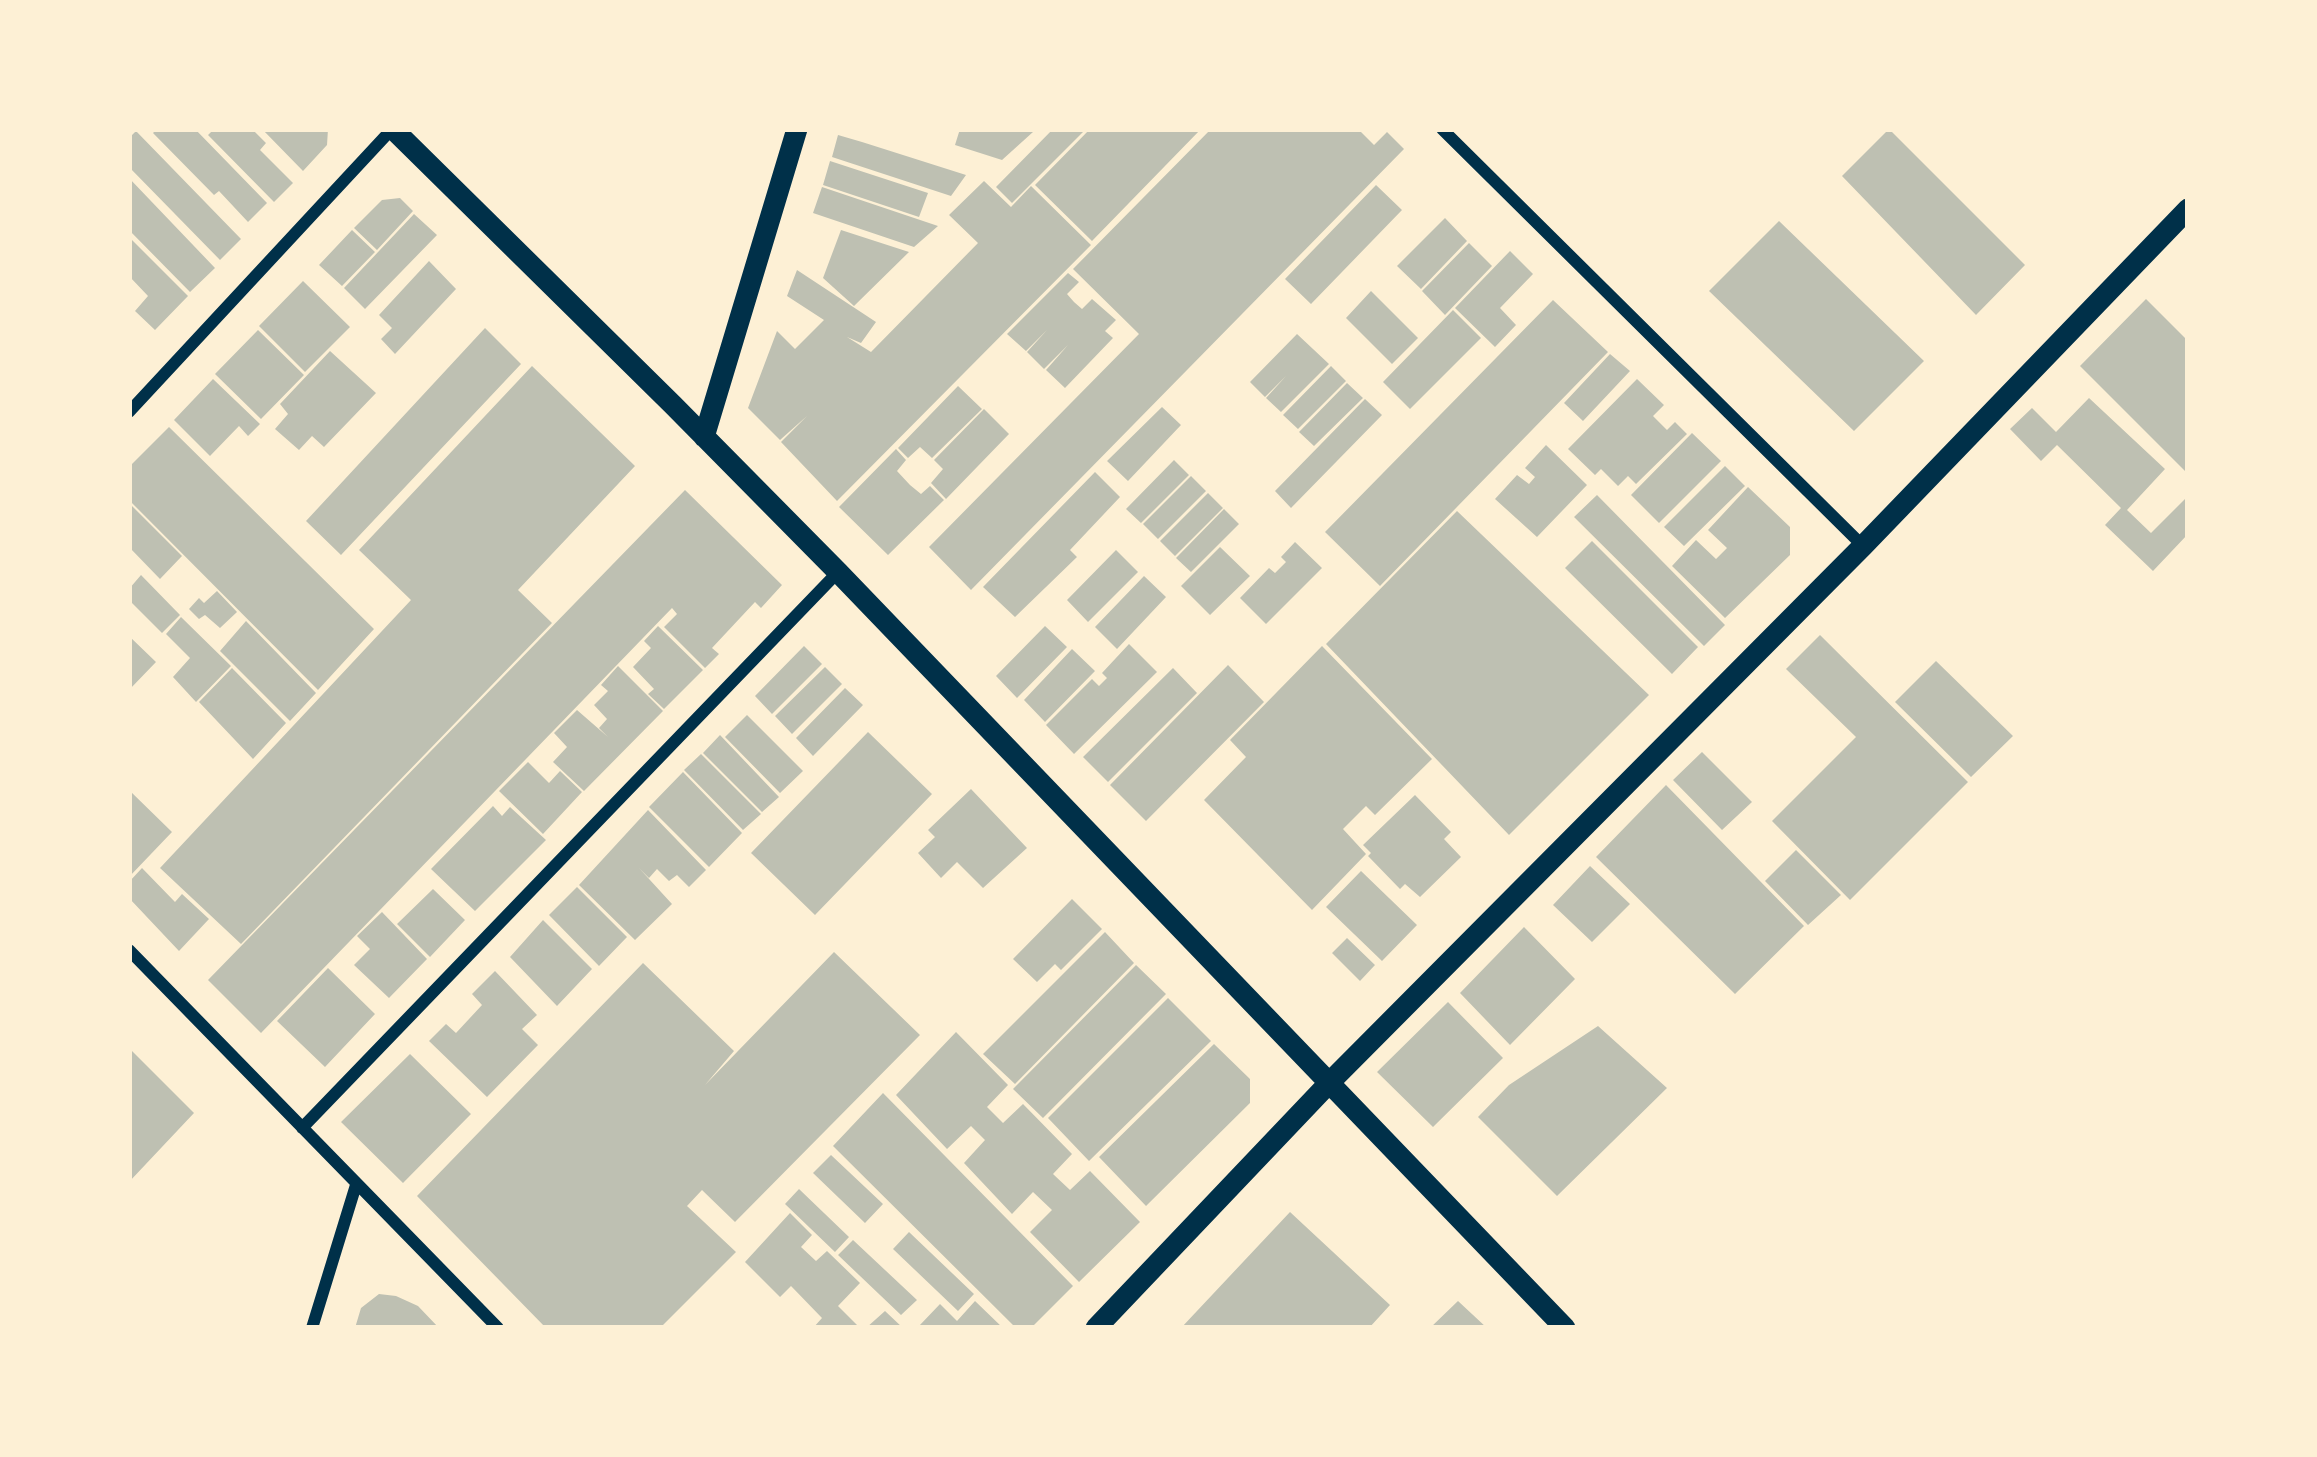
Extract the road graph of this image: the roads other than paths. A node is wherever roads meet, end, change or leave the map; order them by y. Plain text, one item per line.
1 (393, 129) edge
2 (796, 129) edge
3 (1445, 130) edge
4 (2188, 208) edge
5 (129, 412) edge
6 (704, 437) junction
7 (1863, 546) junction
8 (838, 572) junction
9 (129, 950) edge
10 (1330, 1082) junction
11 (302, 1128) junction
12 (356, 1185) junction
13 (312, 1328) edge
14 (498, 1328) edge
15 (1096, 1328) edge
16 (1565, 1328) edge

1 - 5 street
1 - 6 street
2 - 6 street
3 - 7 street
4 - 7 street
6 - 8 street
7 - 10 street
8 - 10 street
8 - 11 street
9 - 11 street
10 - 15 street
10 - 16 street
11 - 12 street
12 - 13 street
12 - 14 street

